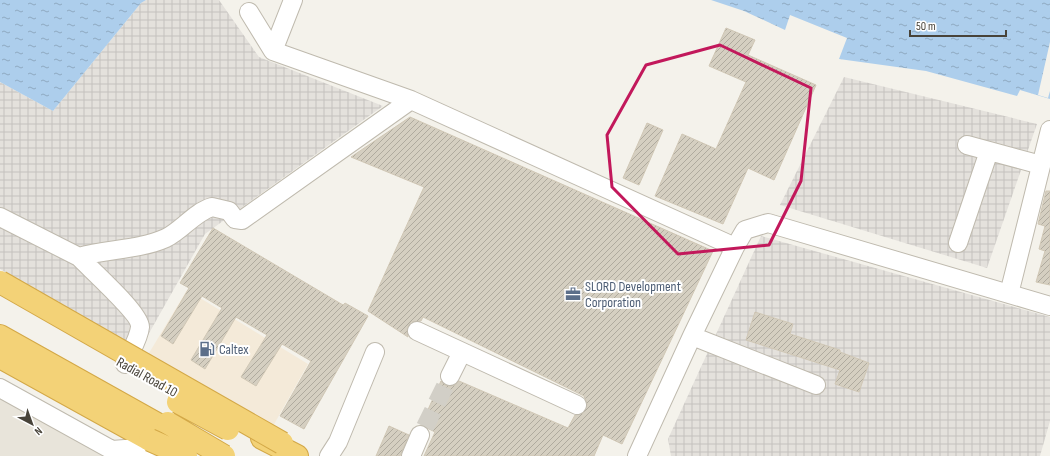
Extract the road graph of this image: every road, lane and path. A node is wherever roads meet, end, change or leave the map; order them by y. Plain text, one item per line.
1 (293, 0) edge
2 (249, 12) dead end
3 (273, 51) junction
4 (411, 100) junction
5 (1050, 130) edge
6 (967, 145) dead end
7 (989, 151) junction
8 (1041, 165) junction
9 (0, 217) edge
10 (958, 243) dead end
11 (735, 247) junction
12 (79, 257) junction
13 (0, 282) edge
14 (0, 294) edge
15 (1009, 294) junction
16 (1050, 306) edge
17 (417, 331) dead end
18 (0, 336) edge
19 (692, 336) junction
20 (374, 352) dead end
21 (462, 352) junction
22 (0, 356) edge
23 (125, 364) junction
24 (450, 376) tunnel mouth
25 (816, 385) dead end
26 (0, 388) edge
27 (178, 402) dead end
28 (577, 405) dead end
29 (214, 412) junction
30 (168, 423) dead end
31 (420, 435) tunnel mouth
32 (190, 450) edge
33 (216, 456) edge
34 (224, 456) edge
35 (278, 456) edge
36 (297, 456) edge
37 (301, 456) edge
38 (329, 456) edge
39 (410, 456) edge
40 (637, 456) edge

1 - 3 street
2 - 3 street
3 - 4 street
4 - 11 street
4 - 12 street
5 - 8 street
6 - 7 street
7 - 8 street
7 - 10 street
8 - 15 street
9 - 12 street
11 - 15 street
11 - 19 street
12 - 23 street
13 - 37 highway, bridge
14 - 23 highway, Radial Road 10
15 - 16 street
17 - 21 street
18 - 32 highway
19 - 25 street
19 - 40 street
20 - 38 street
21 - 24 street
21 - 28 street
22 - 32 highway, bridge
23 - 29 highway, Radial Road 10
26 - 32 street
27 - 35 highway, bridge
29 - 32 highway
29 - 36 highway, Radial Road 10
30 - 34 highway, bridge
31 - 39 street
32 - 33 highway

